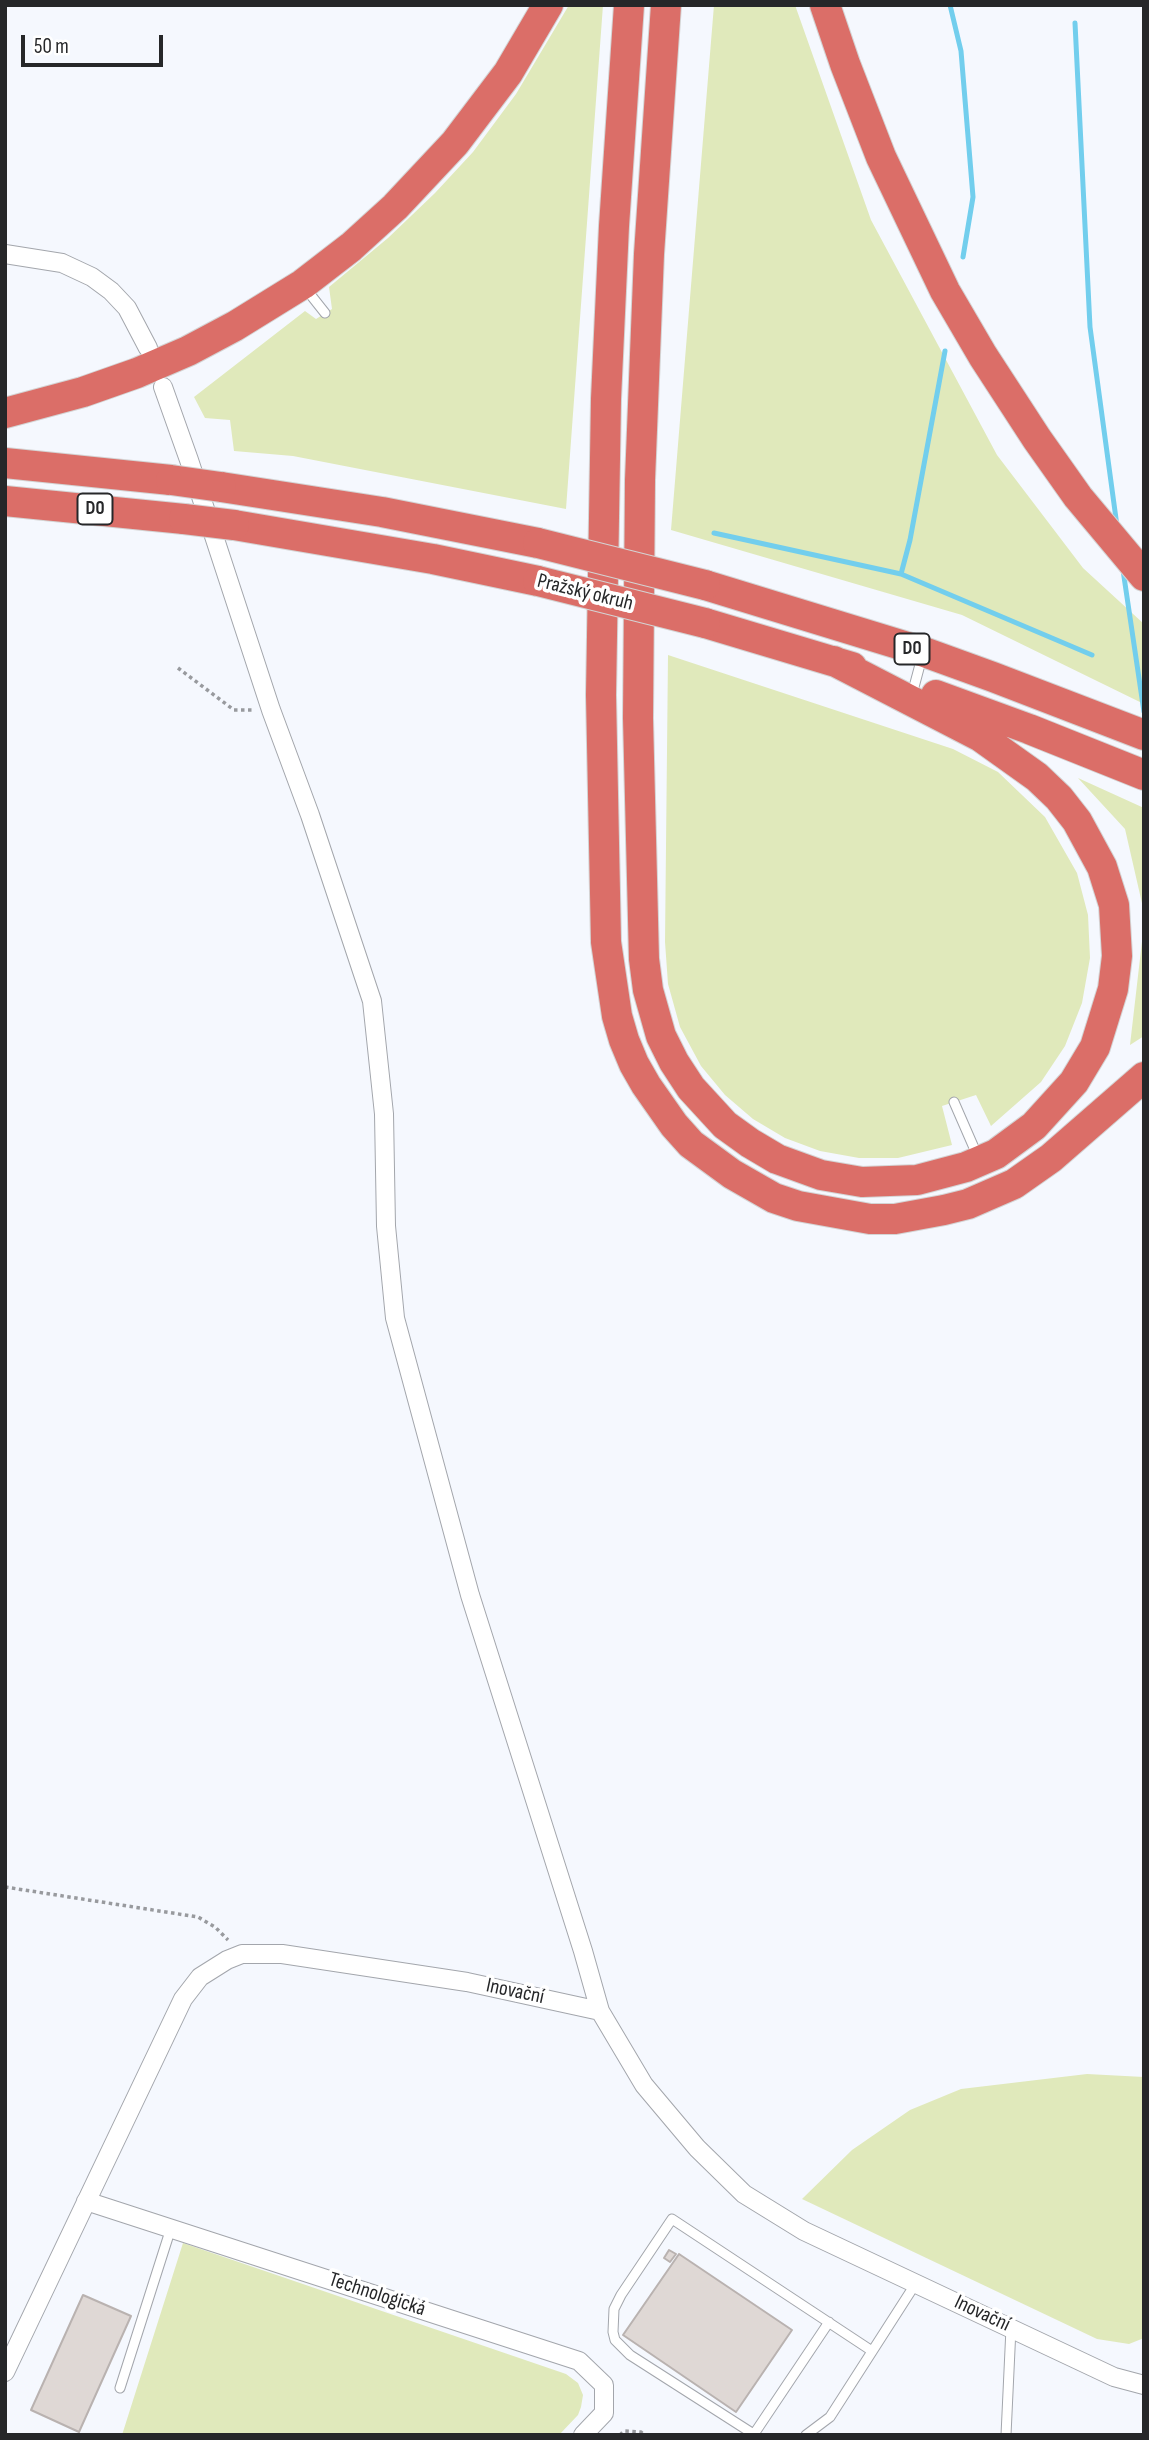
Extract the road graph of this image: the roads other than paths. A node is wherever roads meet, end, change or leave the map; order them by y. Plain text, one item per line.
1 (548, 5) edge
2 (629, 5) edge
3 (666, 5) edge
4 (825, 5) edge
5 (5, 254) edge
6 (303, 285) junction
7 (325, 313) dead end
8 (148, 348) dead end
9 (163, 387) dead end
10 (5, 413) edge
11 (5, 463) edge
12 (5, 500) edge
13 (1140, 571) edge
14 (924, 652) junction
15 (834, 661) junction
16 (914, 687) junction
17 (1144, 736) edge
18 (1133, 771) edge
19 (1144, 1077) edge
20 (954, 1102) dead end
21 (980, 1161) junction
22 (600, 2011) junction
23 (86, 2201) junction
24 (171, 2228) junction
25 (916, 2283) junction
26 (829, 2322) junction
27 (1011, 2328) junction
28 (872, 2351) junction
29 (5, 2371) edge
30 (1144, 2385) edge
31 (120, 2388) dead end
32 (755, 2434) edge
33 (583, 2435) edge
34 (806, 2435) edge
35 (1006, 2435) edge

1 - 6 highway
2 - 19 highway
3 - 21 highway
4 - 13 highway
5 - 8 street
6 - 7 lane
6 - 10 highway
9 - 22 street
11 - 14 highway, Pražský okruh / D0, bridge
12 - 15 highway, Pražský okruh / D0, bridge
14 - 16 lane
14 - 17 highway, Pražský okruh / D0
15 - 16 highway, Pražský okruh / D0
15 - 21 highway
16 - 18 highway, Pražský okruh / D0
20 - 21 lane
22 - 23 street, Inovační
22 - 25 street, Inovační
23 - 24 street, Technologická
23 - 29 street, Inovační
24 - 31 lane
24 - 33 street, Technologická
25 - 27 street, Inovační
25 - 28 lane
26 - 28 lane
26 - 32 lane
26 - 32 lane
27 - 30 street, Inovační
27 - 35 lane
28 - 34 lane

